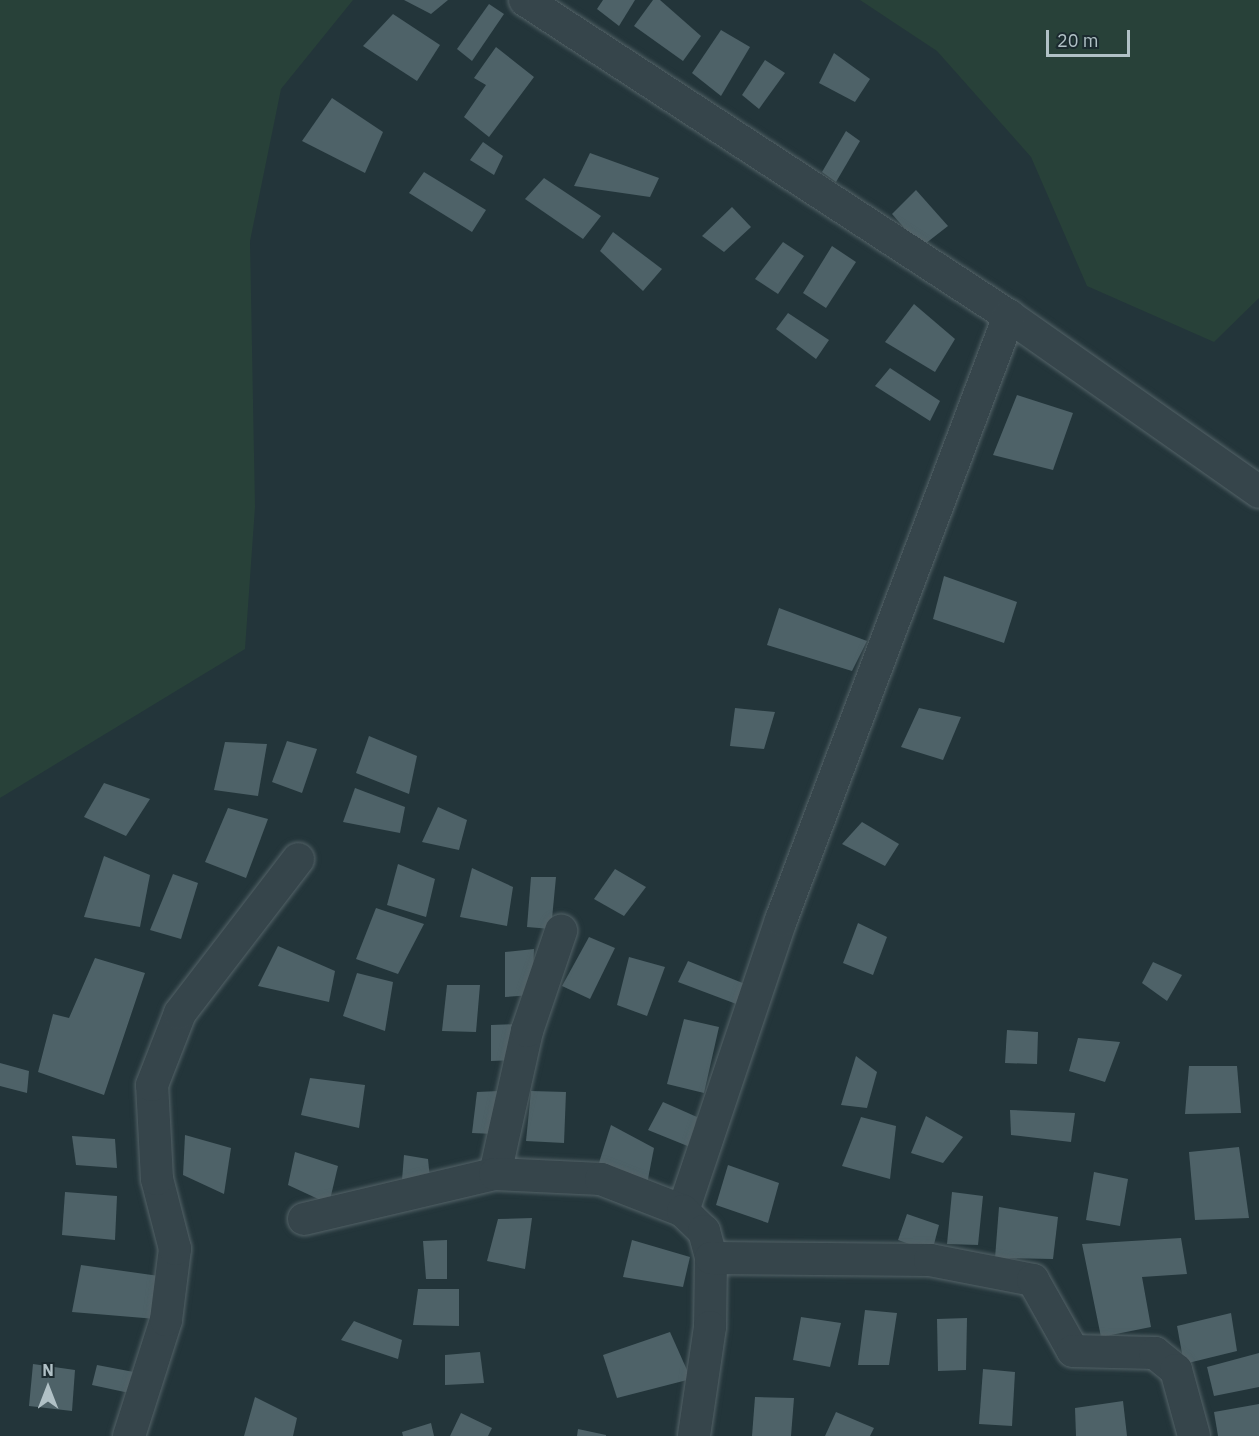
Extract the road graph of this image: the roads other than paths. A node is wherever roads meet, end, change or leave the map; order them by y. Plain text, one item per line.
1 (525, 0) edge
2 (1009, 316) junction
3 (1259, 492) edge
4 (298, 859) dead end
5 (561, 932) dead end
6 (495, 1174) junction
7 (683, 1211) junction
8 (304, 1219) dead end
9 (711, 1258) junction
10 (129, 1436) edge
11 (694, 1436) edge
12 (1194, 1436) edge

1 - 2 street
2 - 3 street
2 - 7 street
4 - 10 street
5 - 6 street
6 - 7 street
6 - 8 street
7 - 9 street
9 - 11 street
9 - 12 street

